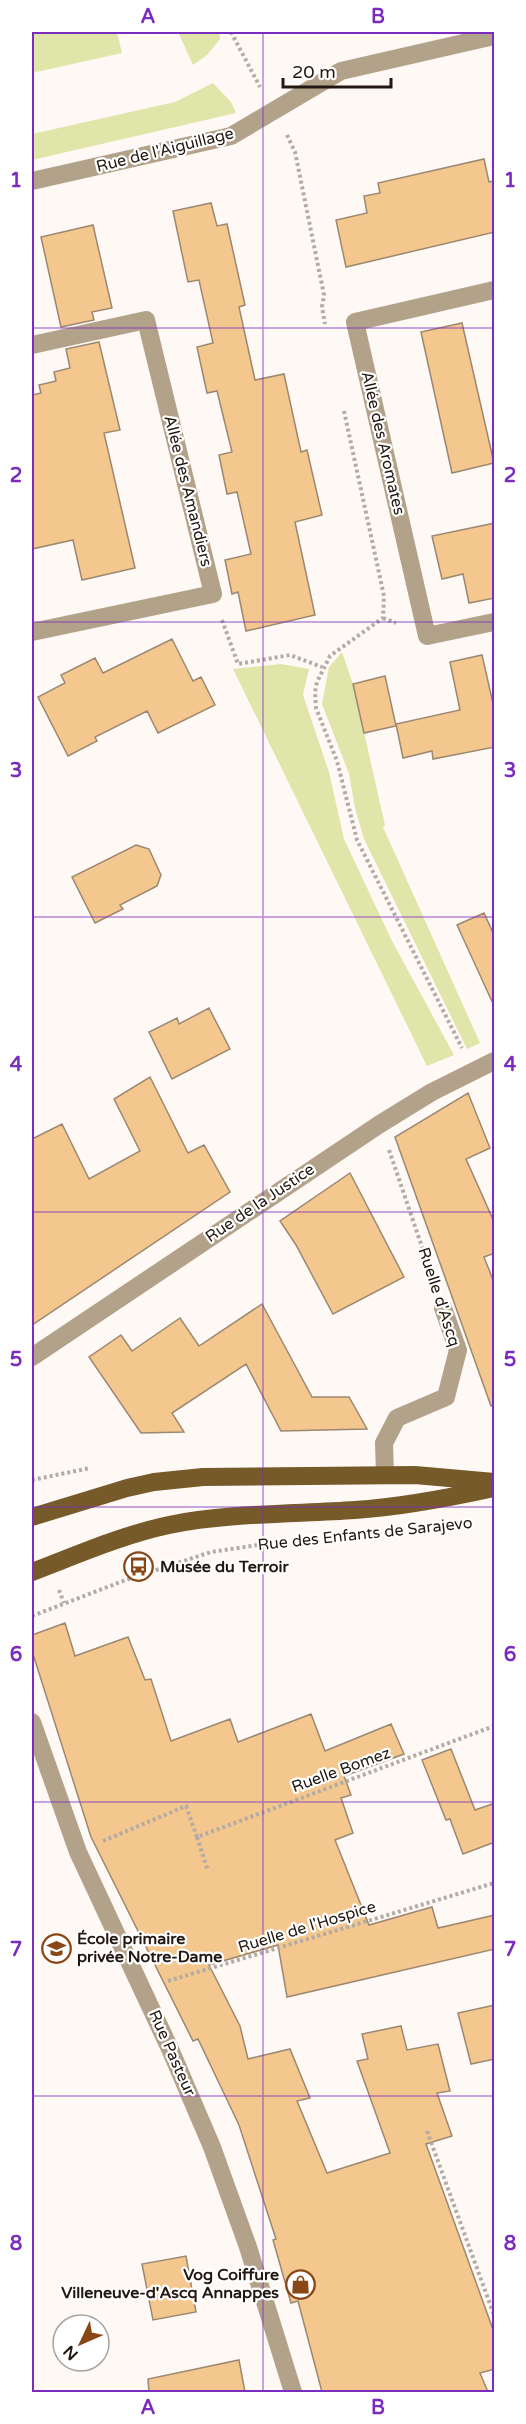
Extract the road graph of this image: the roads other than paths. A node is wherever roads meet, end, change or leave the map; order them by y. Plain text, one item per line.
1 (495, 36) edge
2 (32, 181) edge
3 (495, 290) edge
4 (32, 345) edge
5 (495, 622) edge
6 (32, 632) edge
7 (494, 1064) edge
8 (443, 1308) road end
9 (32, 1357) edge
10 (385, 1474) junction
11 (495, 1482) edge
12 (495, 1488) edge
13 (32, 1517) edge
14 (32, 1572) edge
15 (32, 1722) edge
16 (293, 2392) edge

1 - 2 street, Rue de l'Aiguillage
3 - 5 street, Allée des Aromates
4 - 6 street, Allée des Amandiers
7 - 9 street, Rue de la Justice
8 - 10 street, Ruelle d'Ascq
10 - 11 main road
10 - 13 main road
12 - 14 main road, Rue des Enfants de Sarajevo
15 - 16 street, Rue Pasteur

